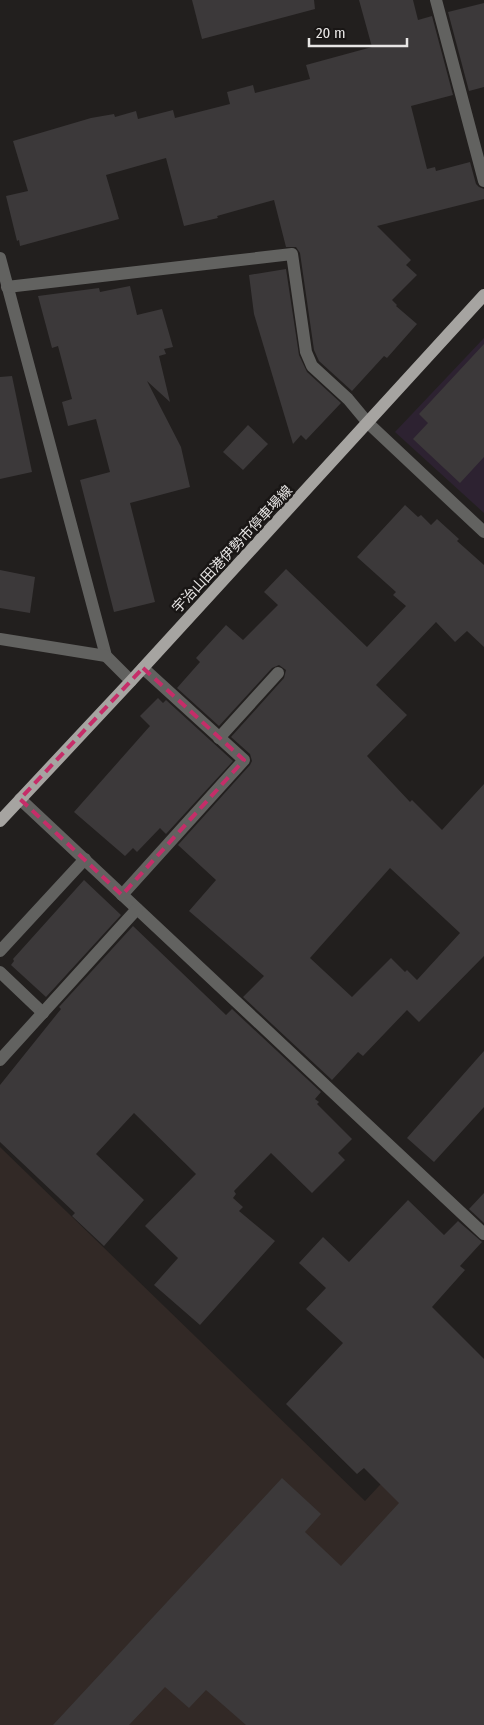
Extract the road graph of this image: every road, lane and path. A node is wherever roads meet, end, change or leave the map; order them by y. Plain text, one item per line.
1 (436, 0) edge
2 (484, 182) edge
3 (0, 258) edge
4 (5, 284) edge
5 (484, 295) edge
6 (368, 423) junction
7 (484, 532) edge
8 (0, 639) edge
9 (106, 656) junction
10 (143, 668) junction
11 (278, 674) dead end
12 (131, 681) junction
13 (219, 738) junction
14 (20, 799) junction
15 (0, 821) edge
16 (85, 859) junction
17 (122, 895) junction
18 (137, 909) junction
19 (0, 951) edge
20 (0, 972) edge
21 (44, 1013) junction
22 (0, 1060) edge
23 (484, 1234) edge

1 - 2 street
3 - 4 street
4 - 6 street
4 - 9 street
5 - 6 main road, 宇治山田港伊勢市停車場線
6 - 7 street
6 - 10 main road, 宇治山田港伊勢市停車場線
8 - 9 street
9 - 12 street
10 - 12 main road, 宇治山田港伊勢市停車場線
10 - 13 street
11 - 13 street
12 - 14 main road, 宇治山田港伊勢市停車場線
13 - 17 street
14 - 15 main road, 宇治山田港伊勢市停車場線
14 - 16 street
16 - 17 street
16 - 19 street
17 - 18 street
18 - 21 street
18 - 23 street
20 - 21 street
21 - 22 street

